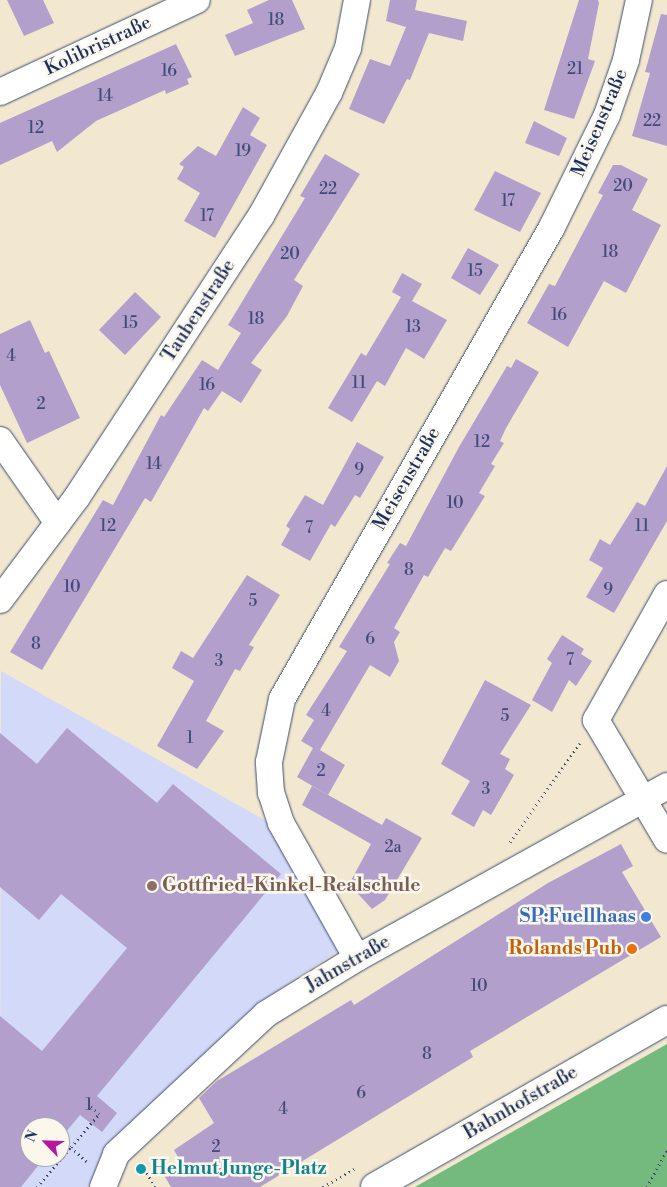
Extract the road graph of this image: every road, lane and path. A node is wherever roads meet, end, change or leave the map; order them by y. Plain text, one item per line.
1 (197, 0) edge
2 (357, 0) edge
3 (639, 0) edge
4 (0, 92) edge
5 (0, 440) edge
6 (58, 523) junction
7 (667, 594) edge
8 (0, 600) edge
9 (596, 720) junction
10 (667, 786) edge
11 (643, 801) junction
12 (667, 840) edge
13 (505, 849) dead end
14 (357, 958) junction
15 (667, 1020) edge
16 (89, 1106) dead end
17 (71, 1147) junction
18 (667, 1150) edge
19 (105, 1181) edge
20 (37, 1187) edge
21 (375, 1187) edge
22 (647, 1187) edge

1 - 4 street, Kolibristraße
2 - 6 street, Taubenstraße
3 - 14 street, Meisenstraße
5 - 6 street
6 - 8 street, Taubenstraße
7 - 9 street
9 - 11 street
9 - 13 path
10 - 11 street, Jahnstraße
11 - 12 street
11 - 14 street, Jahnstraße
14 - 19 street, Jahnstraße
15 - 21 street, Bahnhofstraße
16 - 17 path
17 - 19 path
17 - 20 path
18 - 22 path

